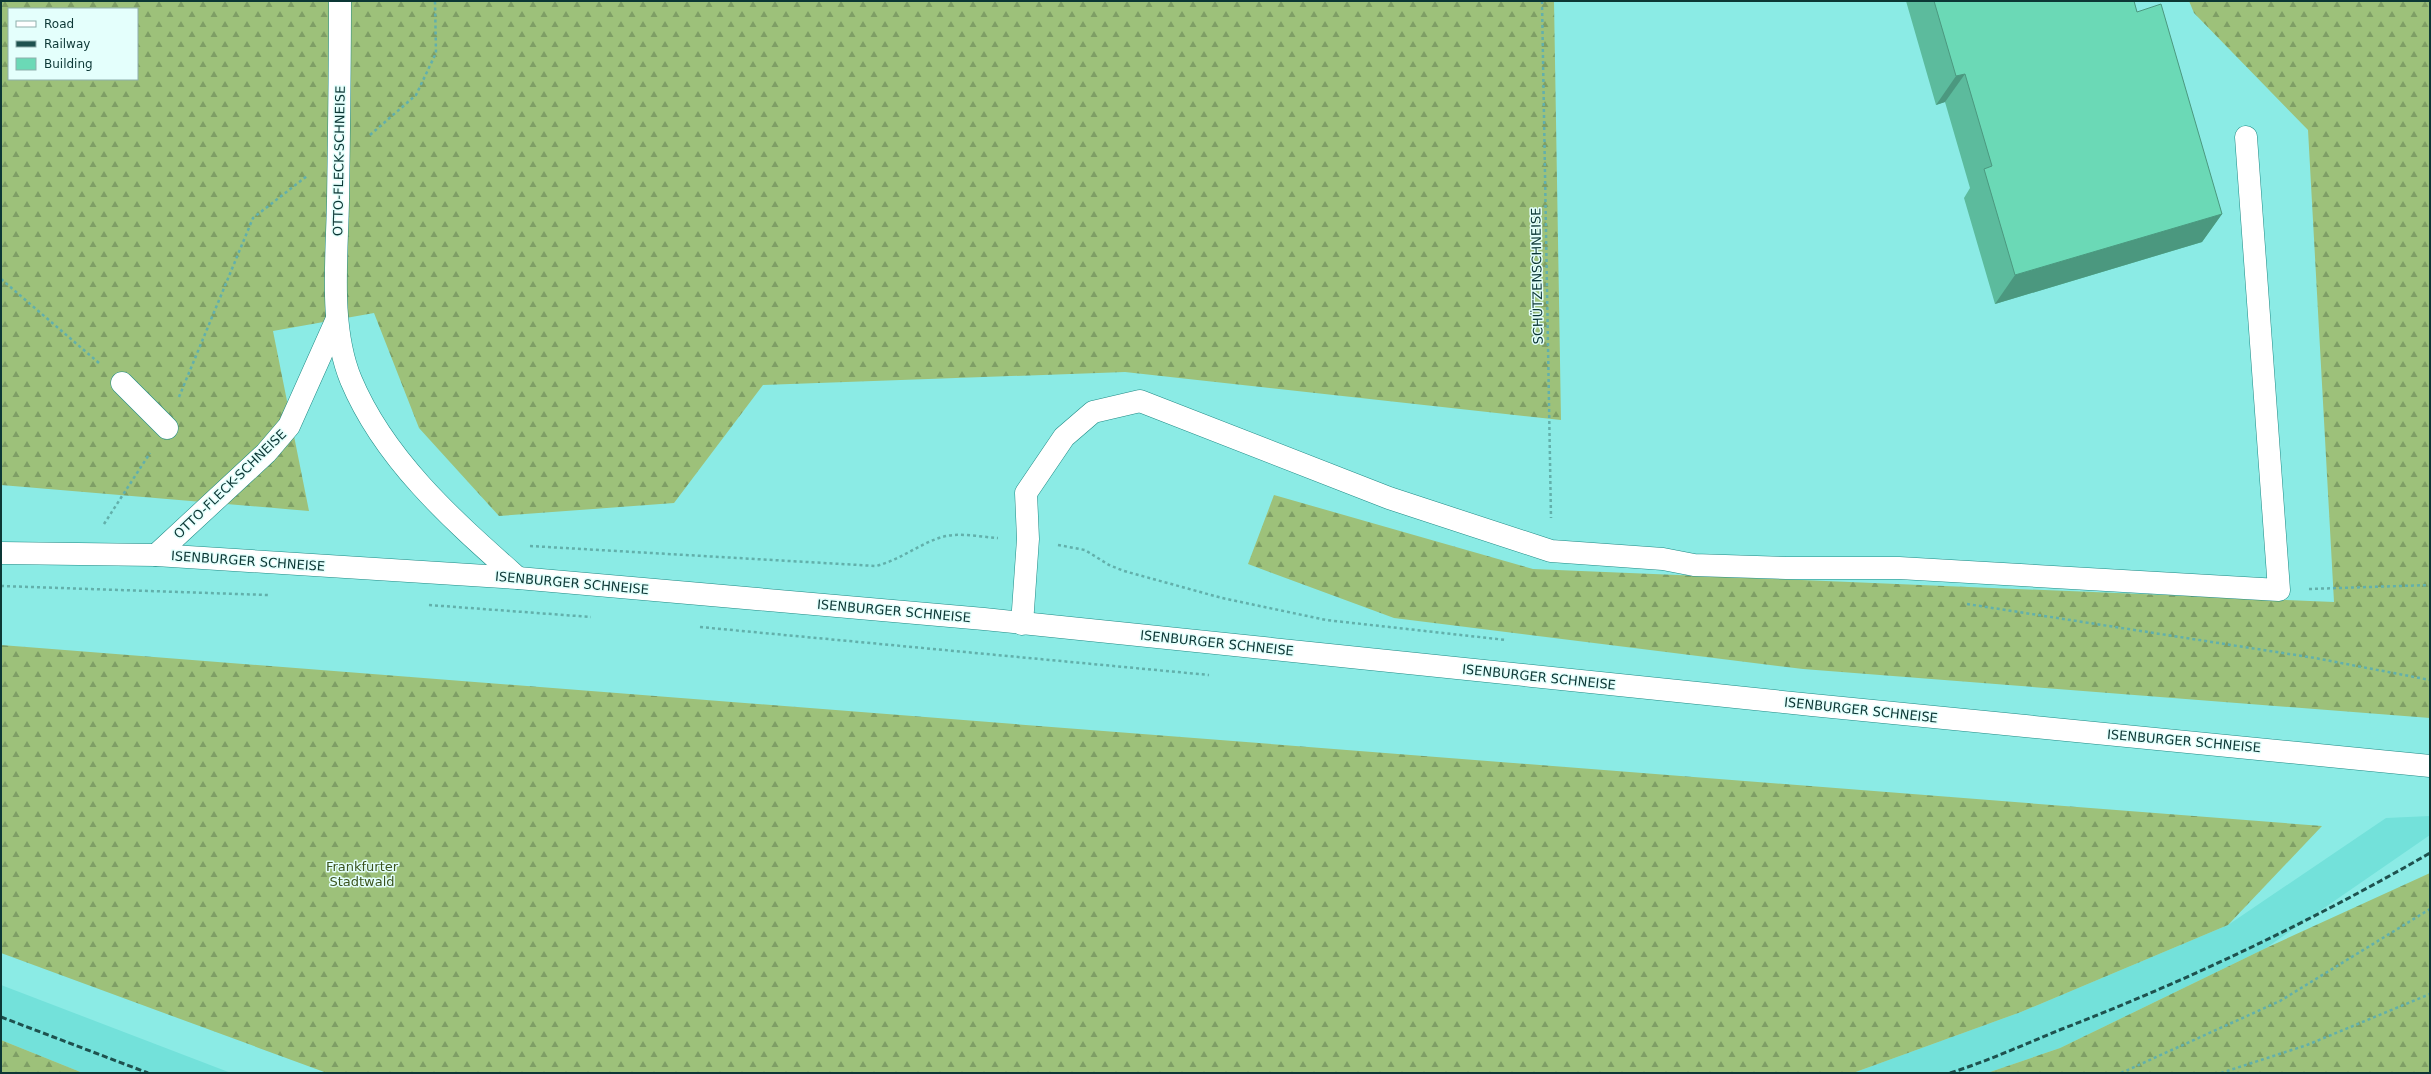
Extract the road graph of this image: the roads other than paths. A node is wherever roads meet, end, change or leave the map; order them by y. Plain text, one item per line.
1 (340, 1) edge
2 (2246, 137) dead end
3 (336, 321) junction
4 (122, 383) road end
5 (167, 428) road end
6 (1, 553) edge
7 (156, 555) junction
8 (518, 578) junction
9 (1022, 624) junction
10 (2430, 766) edge

1 - 3 main road, OTTO-FLECK-SCHNEISE
2 - 9 main road
3 - 7 main road, OTTO-FLECK-SCHNEISE
3 - 8 main road, OTTO-FLECK-SCHNEISE
4 - 5 main road
6 - 7 main road, ISENBURGER SCHNEISE
7 - 8 main road, ISENBURGER SCHNEISE
8 - 9 main road, ISENBURGER SCHNEISE
9 - 10 main road, ISENBURGER SCHNEISE

